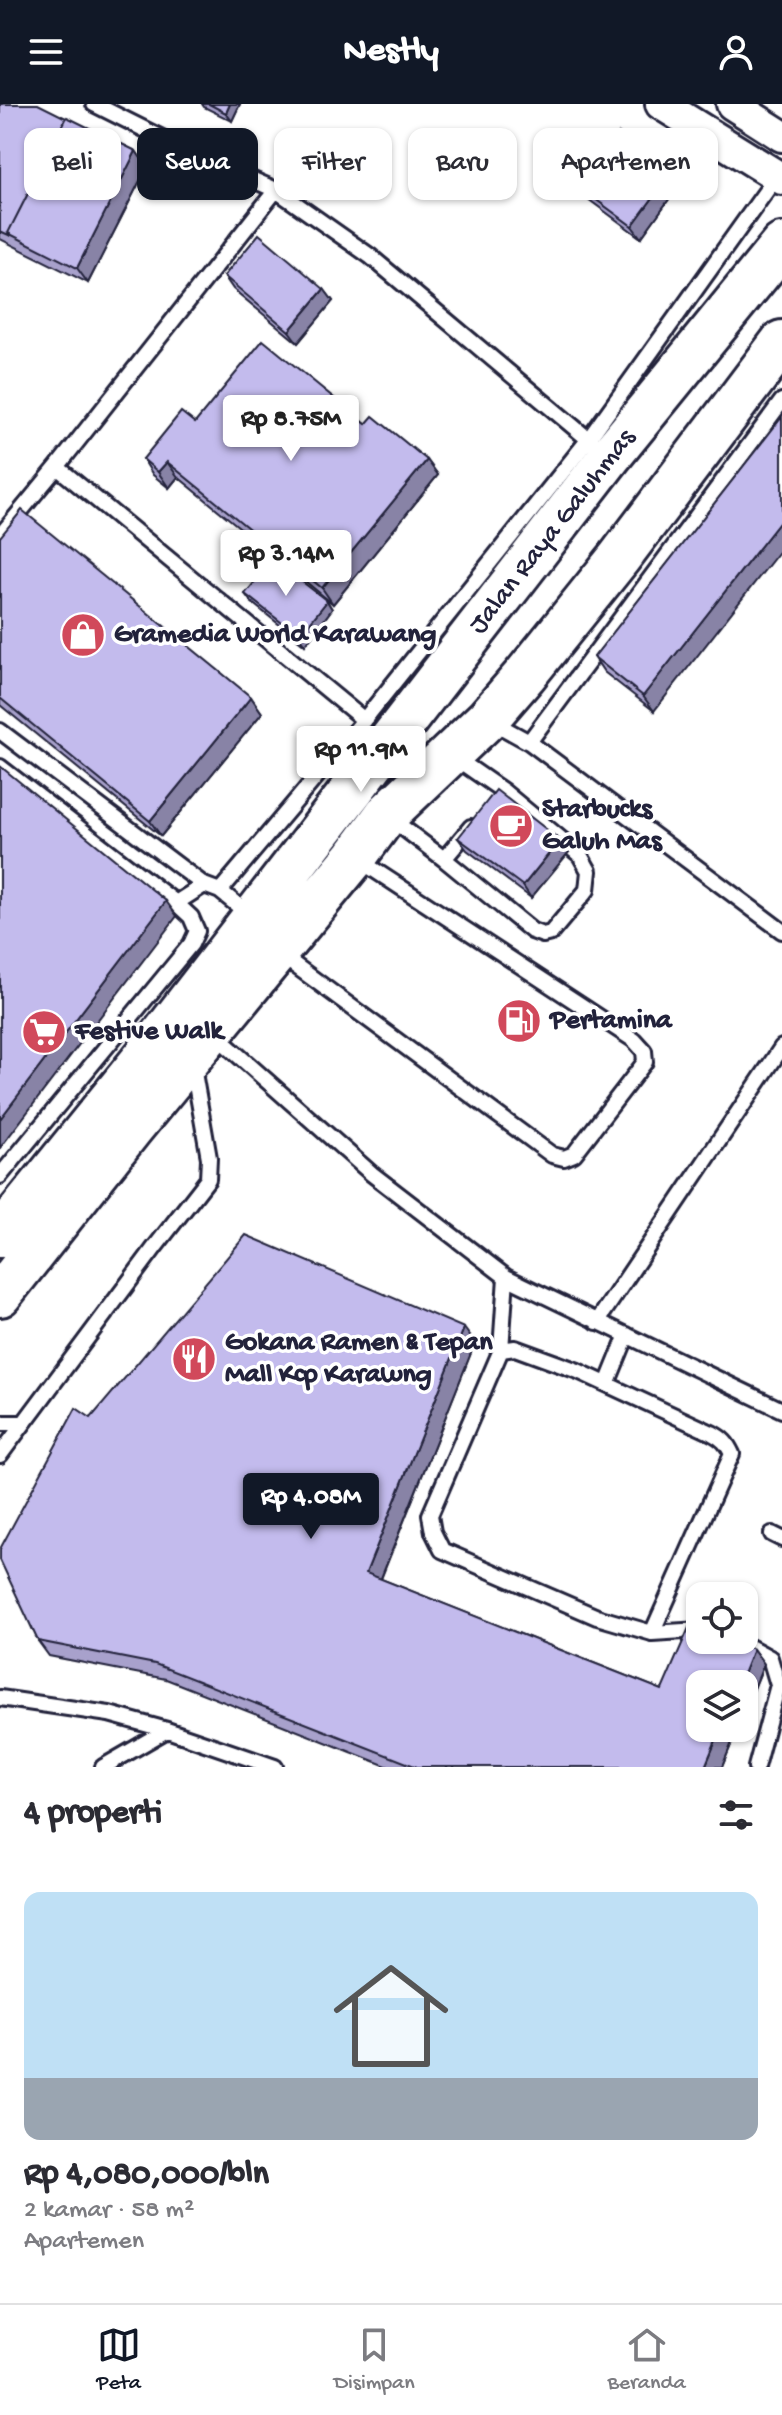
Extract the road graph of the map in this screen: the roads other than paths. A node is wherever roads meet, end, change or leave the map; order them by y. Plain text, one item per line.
1 (94, 104) edge
2 (661, 104) edge
3 (732, 104) edge
4 (782, 136) edge
5 (780, 174) edge
6 (274, 189) edge
7 (274, 193) edge
8 (290, 200) edge
9 (782, 245) edge
10 (782, 342) edge
11 (782, 401) edge
12 (599, 448) junction
13 (57, 467) junction
14 (0, 536) edge
15 (487, 719) junction
16 (364, 720) junction
17 (0, 731) edge
18 (529, 742) junction
19 (450, 754) junction
20 (0, 767) edge
21 (493, 802) junction
22 (386, 815) junction
23 (355, 857) junction
24 (444, 859) junction
25 (204, 885) junction
26 (220, 891) junction
27 (176, 903) junction
28 (252, 917) junction
29 (782, 931) edge
30 (277, 951) junction
31 (202, 1045) junction
32 (782, 1047) edge
33 (0, 1176) edge
34 (0, 1236) edge
35 (506, 1277) junction
36 (0, 1295) edge
37 (597, 1322) junction
38 (627, 1335) junction
39 (501, 1350) junction
40 (607, 1384) junction
41 (782, 1410) edge
42 (0, 1423) edge
43 (24, 1423) junction
44 (0, 1455) edge
45 (686, 1631) edge
46 (652, 1633) junction
47 (758, 1651) edge
48 (0, 1698) edge
49 (167, 1730) junction
50 (103, 1767) edge
51 (275, 1767) edge
52 (756, 1767) edge

1 - 6 lane
2 - 5 street
3 - 4 street
5 - 12 lane
7 - 13 lane
8 - 12 lane
9 - 12 main road, Jalan Raya Galuhmas
10 - 15 main road
11 - 18 lane
12 - 16 lane
12 - 28 main road, Jalan Raya Galuhmas
13 - 14 lane
13 - 16 lane
15 - 18 lane
15 - 19 main road
16 - 26 lane
17 - 25 lane
18 - 29 lane
19 - 21 lane
19 - 22 main road
20 - 27 lane
21 - 24 lane
21 - 24 lane
22 - 23 main road
22 - 24 lane
23 - 30 main road
23 - 30 lane
25 - 26 lane
25 - 27 lane
26 - 28 lane
27 - 33 lane
28 - 34 main road, Jalan Raya Galuhmas
30 - 31 main road
31 - 35 lane
31 - 36 main road
31 - 43 lane
32 - 37 lane
35 - 37 lane
35 - 39 lane
37 - 38 lane
38 - 40 lane
38 - 41 lane
39 - 40 lane
39 - 46 lane
40 - 46 lane
42 - 43 lane
43 - 44 lane
45 - 46 lane
47 - 52 lane
48 - 49 lane
49 - 50 lane
49 - 51 lane

